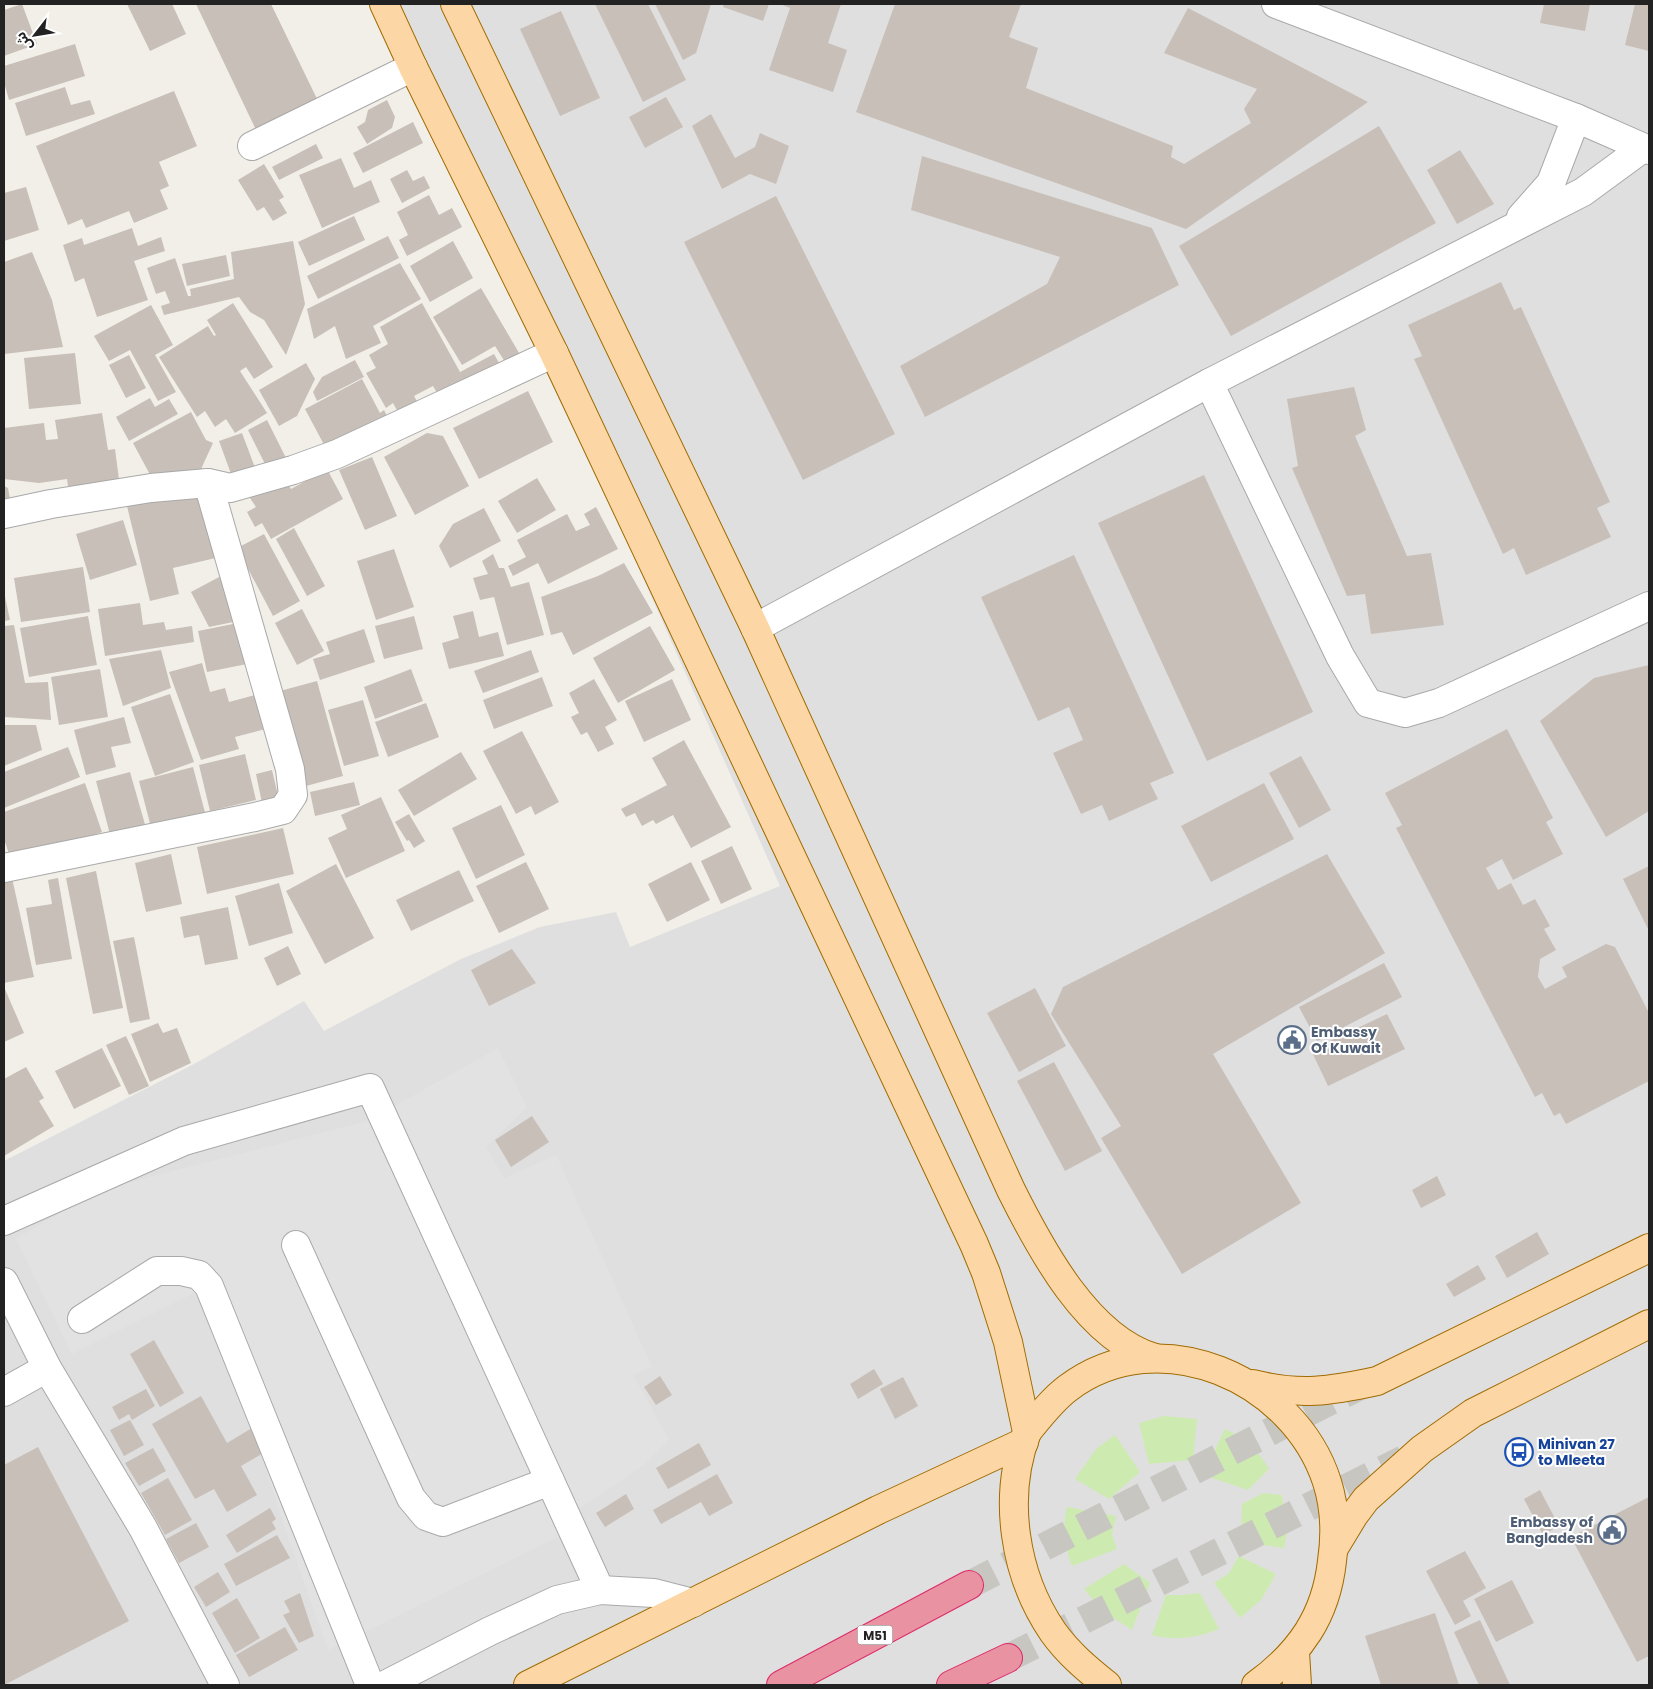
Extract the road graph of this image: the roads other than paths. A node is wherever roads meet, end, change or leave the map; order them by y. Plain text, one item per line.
1 (384, 4) edge
2 (455, 4) edge
3 (1276, 4) edge
4 (413, 67) junction
5 (1576, 118) junction
6 (252, 146) dead end
7 (1646, 149) edge
8 (1510, 229) junction
9 (554, 353) junction
10 (1209, 383) junction
11 (208, 483) junction
12 (4, 514) edge
13 (1649, 606) edge
14 (755, 628) junction
15 (4, 868) edge
16 (4, 1221) edge
17 (296, 1245) dead end
18 (1649, 1248) edge
19 (4, 1282) edge
20 (82, 1319) dead end
21 (1649, 1324) edge
22 (1155, 1358) junction
23 (47, 1368) junction
24 (1241, 1381) junction
25 (4, 1392) edge
26 (1026, 1437) junction
27 (550, 1481) junction
28 (1334, 1548) junction
29 (969, 1586) tunnel mouth
30 (600, 1590) junction
31 (693, 1603) junction
32 (1295, 1652) junction
33 (1008, 1658) tunnel mouth
34 (219, 1684) edge
35 (370, 1685) edge
36 (385, 1685) edge
37 (528, 1685) edge
38 (781, 1685) edge
39 (951, 1685) edge
40 (1107, 1685) edge
41 (1256, 1685) edge
42 (1298, 1685) edge

1 - 4 main road
2 - 14 main road
3 - 5 street
4 - 6 street
4 - 9 main road
5 - 7 street
5 - 8 street
7 - 8 street
8 - 10 street
9 - 11 street
9 - 26 main road
10 - 13 street
10 - 14 street
11 - 12 street
11 - 15 street
14 - 22 main road
16 - 27 street
17 - 27 street
18 - 24 main road
19 - 23 street
20 - 35 street
21 - 28 main road
22 - 24 main road
22 - 26 main road
23 - 25 street
23 - 34 street
24 - 28 main road
26 - 31 main road
26 - 40 main road
27 - 30 street
28 - 32 main road
29 - 38 highway, M51
30 - 31 street
30 - 36 street
31 - 37 main road
32 - 41 main road
32 - 42 main road
33 - 39 highway

